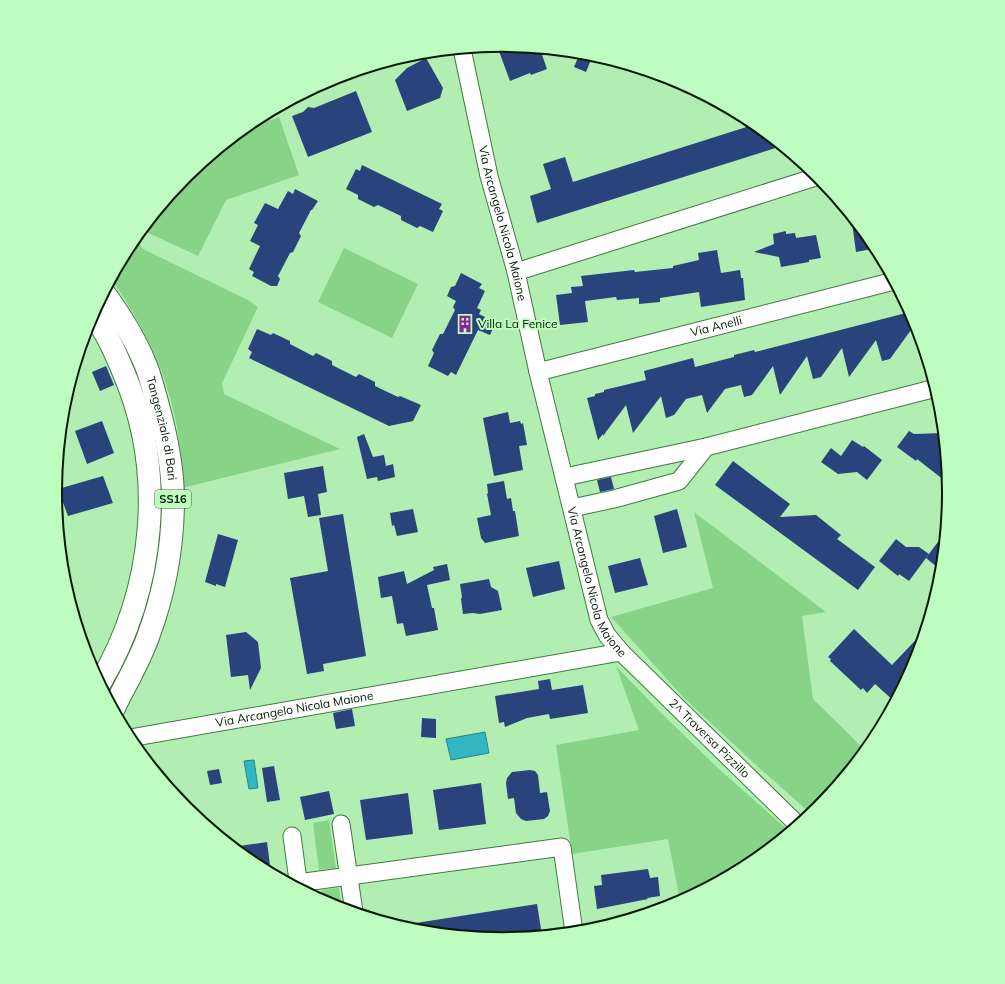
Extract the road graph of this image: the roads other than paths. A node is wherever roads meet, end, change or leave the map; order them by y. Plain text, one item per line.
1 (463, 54) edge
2 (811, 178) edge
3 (516, 272) junction
4 (889, 282) edge
5 (108, 298) edge
6 (97, 322) edge
7 (538, 372) junction
8 (930, 389) edge
9 (706, 447) junction
10 (565, 477) junction
11 (572, 508) junction
12 (621, 652) junction
13 (104, 677) edge
14 (116, 703) edge
15 (137, 737) edge
16 (794, 822) edge
17 (341, 824) dead end
18 (292, 836) dead end
19 (348, 876) junction
20 (298, 881) edge
21 (303, 884) edge
22 (353, 906) edge
23 (573, 926) edge

1 - 3 street, Via Arcangelo Nicola Maione
2 - 3 street
3 - 7 street, Via Arcangelo Nicola Maione
4 - 7 street, Via Anelli
5 - 14 highway, Tangenziale di Bari / SS16
6 - 13 highway, Tangenziale di Bari / SS16
7 - 10 street, Via Arcangelo Nicola Maione
8 - 9 street
9 - 10 street
9 - 11 street
10 - 11 street, Via Arcangelo Nicola Maione
11 - 12 street, Via Arcangelo Nicola Maione
12 - 15 street, Via Arcangelo Nicola Maione
12 - 16 street, 2^ Traversa Pizzillo
17 - 19 street
18 - 20 street
19 - 21 street
19 - 22 street
19 - 23 street

